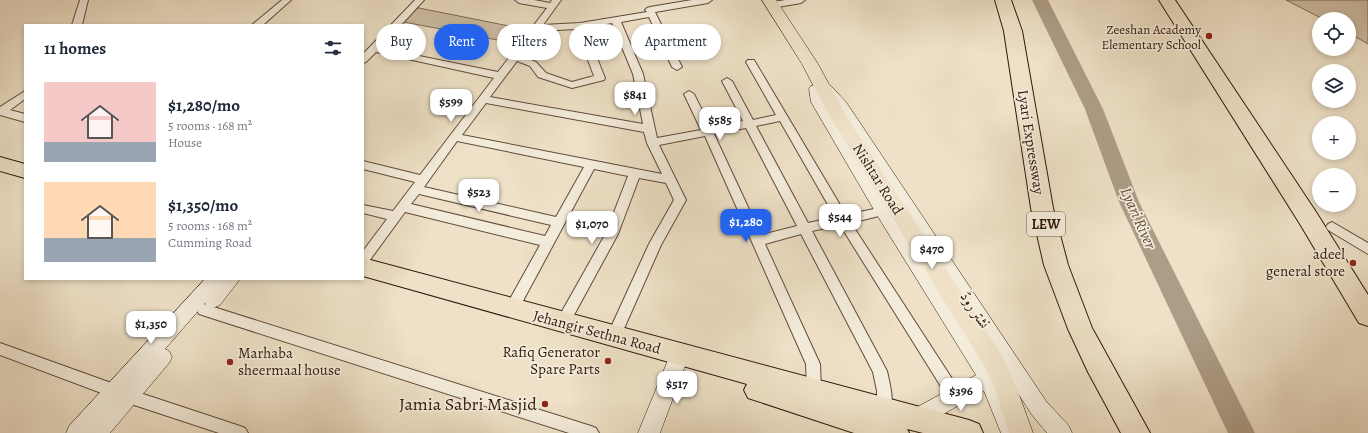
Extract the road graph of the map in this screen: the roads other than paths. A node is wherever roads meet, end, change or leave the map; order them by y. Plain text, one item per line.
1 (84, 0) edge
2 (287, 0) edge
3 (420, 0) edge
4 (519, 0) edge
5 (645, 0) edge
6 (708, 0) edge
7 (801, 0) edge
8 (1003, 0) edge
9 (1167, 0) edge
10 (685, 2) edge
11 (767, 2) edge
12 (555, 3) edge
13 (651, 12) junction
14 (615, 20) junction
15 (76, 24) edge
16 (258, 24) edge
17 (539, 24) edge
18 (592, 24) edge
19 (373, 49) junction
20 (364, 59) edge
21 (513, 60) edge
22 (523, 60) edge
23 (593, 60) edge
24 (751, 62) dead end
25 (676, 67) dead end
26 (500, 76) junction
27 (727, 81) dead end
28 (818, 90) junction
29 (689, 94) dead end
30 (24, 95) edge
31 (484, 99) junction
32 (1, 112) edge
33 (784, 117) junction
34 (24, 118) edge
35 (751, 124) junction
36 (649, 128) junction
37 (708, 132) junction
38 (454, 137) junction
39 (652, 142) junction
40 (0, 164) edge
41 (591, 164) junction
42 (364, 165) edge
43 (24, 171) edge
44 (635, 173) junction
45 (0, 176) edge
46 (671, 180) junction
47 (24, 183) edge
48 (419, 185) junction
49 (364, 209) edge
50 (883, 211) junction
51 (399, 212) junction
52 (843, 220) junction
53 (560, 223) junction
54 (1332, 227) dead end
55 (805, 228) junction
56 (758, 241) junction
57 (549, 242) junction
58 (1368, 249) edge
59 (364, 259) edge
60 (364, 267) edge
61 (215, 280) edge
62 (230, 280) edge
63 (364, 280) edge
64 (512, 308) junction
65 (204, 310) junction
66 (1368, 316) edge
67 (563, 322) junction
68 (614, 336) junction
69 (0, 349) edge
70 (675, 366) junction
71 (989, 378) junction
72 (814, 391) junction
73 (122, 393) junction
74 (955, 396) junction
75 (917, 418) junction
76 (888, 426) edge
77 (77, 433) edge
78 (96, 433) edge
79 (240, 433) edge
80 (591, 433) edge
81 (649, 433) edge
82 (969, 433) edge
83 (1012, 433) edge
84 (1021, 433) edge
85 (1061, 433) edge
86 (1136, 433) edge

1 - 15 street
2 - 16 street
3 - 19 street
4 - 12 street
5 - 13 street
6 - 10 street
7 - 11 street
8 - 86 highway, Lyari Expressway / LEW
9 - 66 highway
10 - 13 street
11 - 28 main road, Nishtar Road
12 - 17 street
13 - 14 street
13 - 25 street
14 - 18 street
14 - 36 street
19 - 20 street
19 - 26 street
21 - 26 street
22 - 23 street
24 - 33 street
26 - 31 street
27 - 35 street
28 - 50 street, نشتر روڈ
28 - 84 main road, Nishtar Road
28 - 85 street, نشتر روڈ
29 - 37 street
30 - 32 street
31 - 36 street
31 - 38 street
32 - 34 street
33 - 35 street
33 - 52 street
35 - 37 street
35 - 55 street
36 - 39 street
37 - 39 street
37 - 56 street
38 - 41 street
38 - 48 street
39 - 46 street
40 - 43 highway
41 - 44 street
41 - 53 street
42 - 48 street
44 - 46 street
44 - 67 street
45 - 47 highway
46 - 68 street
48 - 51 street
48 - 53 street
49 - 51 street
50 - 52 street
50 - 71 street, نشتر روڈ
51 - 57 street
51 - 59 street
52 - 55 street
52 - 74 street
53 - 57 street
54 - 58 street
55 - 56 street
55 - 76 street
56 - 72 street
57 - 64 street
60 - 64 highway, Jehangir Sethna Road
61 - 73 street
62 - 65 street
63 - 70 highway, Jehangir Sethna Road
64 - 67 highway, Jehangir Sethna Road
65 - 73 street
65 - 80 street
67 - 68 highway, Jehangir Sethna Road
68 - 72 highway, Jehangir Sethna Road
69 - 73 street
70 - 76 highway, Jehangir Sethna Road
70 - 81 street
71 - 74 street
71 - 83 street, نشتر روڈ
72 - 76 highway, Jehangir Sethna Road
73 - 77 street
73 - 78 street
73 - 79 street
74 - 75 street
75 - 76 highway, Jehangir Sethna Road
75 - 82 highway, Jehangir Sethna Road

